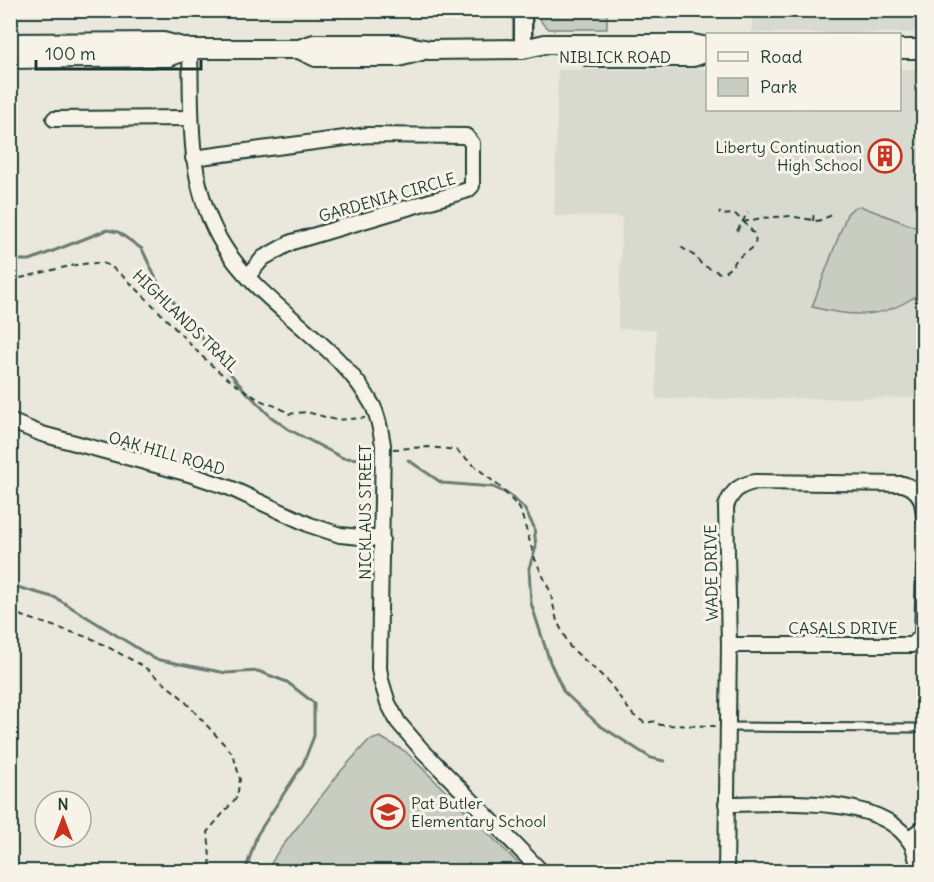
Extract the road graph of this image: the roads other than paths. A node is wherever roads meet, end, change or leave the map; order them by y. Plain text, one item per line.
1 (523, 10) edge
2 (10, 42) edge
3 (706, 47) edge
4 (523, 49) junction
5 (901, 49) edge
6 (924, 49) edge
7 (190, 50) junction
8 (706, 53) edge
9 (10, 59) edge
10 (191, 118) junction
11 (54, 119) dead end
12 (193, 158) junction
13 (248, 276) junction
14 (10, 421) edge
15 (924, 518) edge
16 (382, 539) junction
17 (924, 569) edge
18 (729, 645) junction
19 (727, 727) junction
20 (924, 728) edge
21 (726, 804) junction
22 (924, 827) edge
23 (908, 839) junction
24 (537, 870) edge
25 (726, 872) edge
26 (919, 872) edge

1 - 4 street
2 - 7 main road, NIBLICK ROAD
3 - 4 main road, NIBLICK ROAD
4 - 7 main road, NIBLICK ROAD
4 - 8 main road, NIBLICK ROAD
5 - 6 main road
7 - 9 main road, NIBLICK ROAD
7 - 10 street, NICKLAUS STREET
10 - 11 street
10 - 12 street, NICKLAUS STREET
12 - 13 street, NICKLAUS STREET
12 - 13 street, GARDENIA CIRCLE
13 - 16 street, NICKLAUS STREET
14 - 16 street, OAK HILL ROAD
15 - 18 street, WADE DRIVE
16 - 24 street, NICKLAUS STREET
17 - 18 street, CASALS DRIVE
18 - 19 street, WADE DRIVE
19 - 20 lane
19 - 21 street, WADE DRIVE
21 - 23 street
21 - 25 street, WADE DRIVE
22 - 23 street
23 - 26 street

